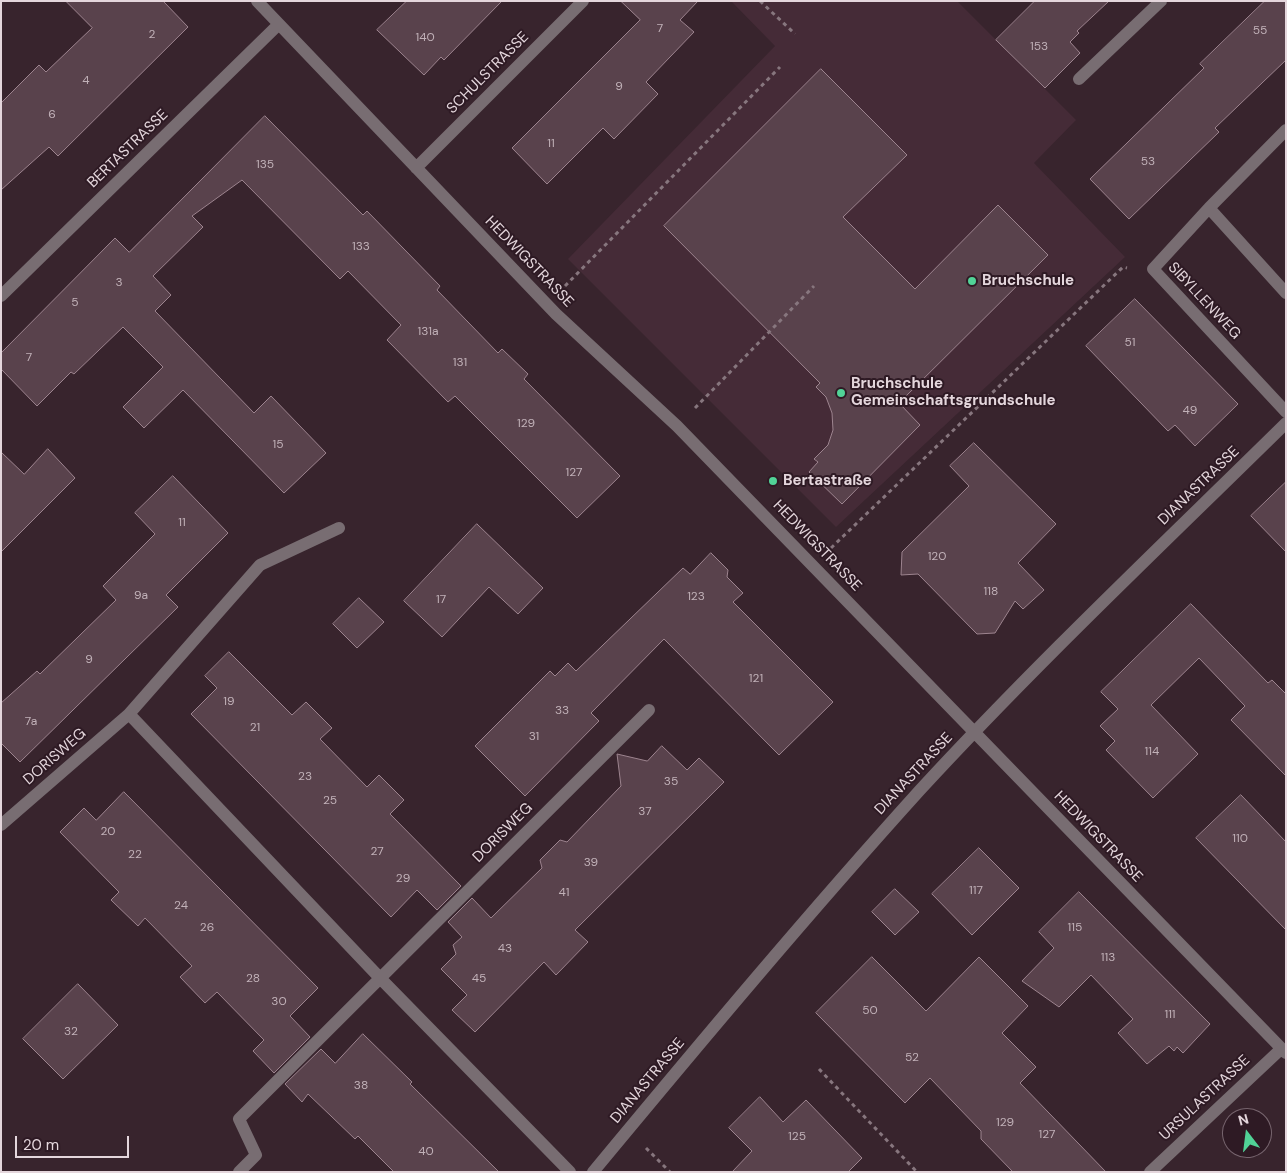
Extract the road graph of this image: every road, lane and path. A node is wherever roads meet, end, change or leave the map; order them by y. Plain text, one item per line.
1 (258, 1) edge
2 (583, 1) edge
3 (760, 1) edge
4 (1161, 1) edge
5 (278, 25) junction
6 (795, 34) dead end
7 (780, 68) dead end
8 (1079, 79) dead end
9 (1286, 130) edge
10 (416, 168) junction
11 (1209, 208) junction
12 (1152, 269) junction
13 (814, 286) dead end
14 (1286, 293) edge
15 (1, 296) edge
16 (547, 305) junction
17 (1286, 412) edge
18 (1286, 424) edge
19 (677, 426) junction
20 (340, 528) dead end
21 (812, 564) junction
22 (649, 710) dead end
23 (130, 714) junction
24 (974, 734) junction
25 (1, 826) edge
26 (380, 978) junction
27 (1283, 1051) edge
28 (819, 1069) dead end
29 (628, 1130) junction
30 (239, 1172) edge
31 (570, 1172) edge
32 (594, 1172) edge
33 (670, 1172) edge
34 (917, 1172) edge
35 (1150, 1172) edge

1 - 5 street, HEDWIGSTRASSE
2 - 10 street, SCHULSTRASSE
3 - 6 path
4 - 8 street
5 - 10 street, HEDWIGSTRASSE
5 - 15 street, BERTASTRASSE
7 - 16 path
9 - 11 street, SIBYLLENWEG
10 - 16 street, HEDWIGSTRASSE
11 - 12 street, SIBYLLENWEG
11 - 14 street
12 - 17 street, SIBYLLENWEG
12 - 21 path
13 - 19 path
16 - 19 street, HEDWIGSTRASSE
18 - 24 street, DIANASTRASSE
19 - 21 street, HEDWIGSTRASSE
20 - 23 street, DORISWEG
21 - 24 street, HEDWIGSTRASSE
22 - 26 street, DORISWEG
23 - 25 street, DORISWEG
23 - 26 street
24 - 27 street, HEDWIGSTRASSE
24 - 29 street, DIANASTRASSE
26 - 30 street, DORISWEG
26 - 31 street
27 - 35 street, URSULASTRASSE
28 - 34 path
29 - 32 street, DIANASTRASSE
29 - 33 path

